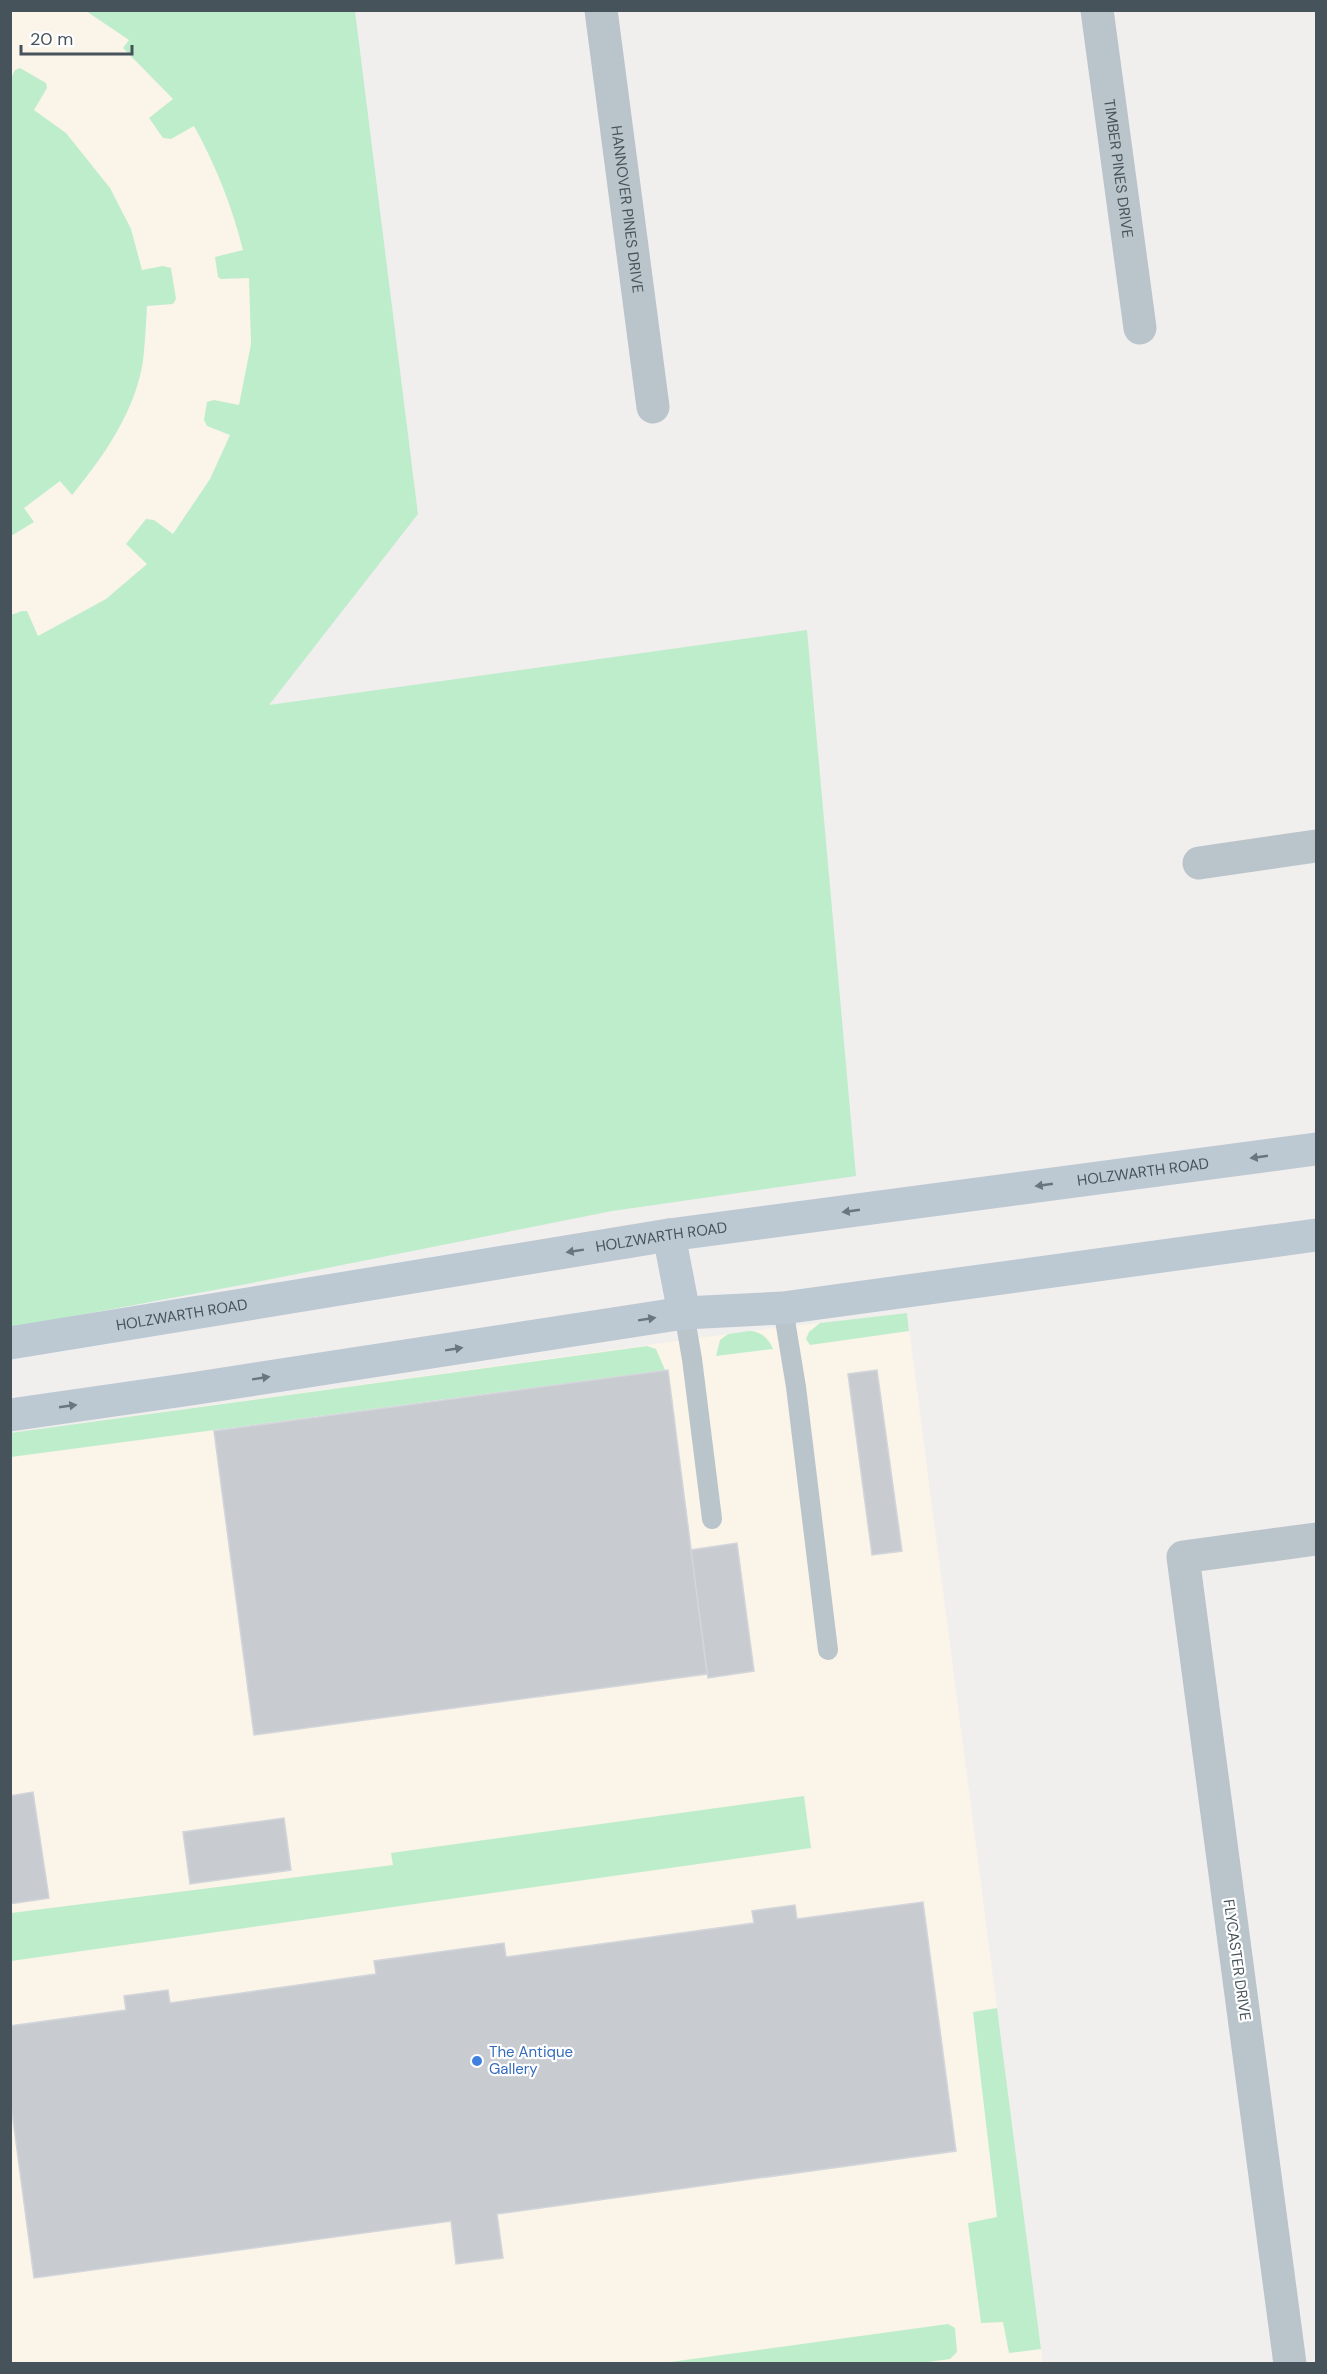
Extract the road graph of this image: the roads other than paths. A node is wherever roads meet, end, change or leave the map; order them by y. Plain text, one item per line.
1 (602, 10) edge
2 (1097, 10) edge
3 (1140, 328) dead end
4 (653, 407) dead end
5 (1317, 846) edge
6 (1199, 863) dead end
7 (1317, 1149) edge
8 (669, 1235) junction
9 (1317, 1235) edge
10 (783, 1308) junction
11 (684, 1313) junction
12 (10, 1343) edge
13 (10, 1415) edge
14 (712, 1519) dead end
15 (1317, 1539) edge
16 (828, 1650) dead end
17 (1290, 2364) edge

1 - 4 street, HANNOVER PINES DRIVE
2 - 3 street, TIMBER PINES DRIVE
5 - 6 street
7 -> 8 main road, HOLZWARTH ROAD
8 - 11 main road
8 -> 12 main road, HOLZWARTH ROAD
9 - 10 main road
10 - 11 main road
10 - 16 lane
13 -> 11 main road
11 - 14 lane
15 - 17 street, FLYCASTER DRIVE

